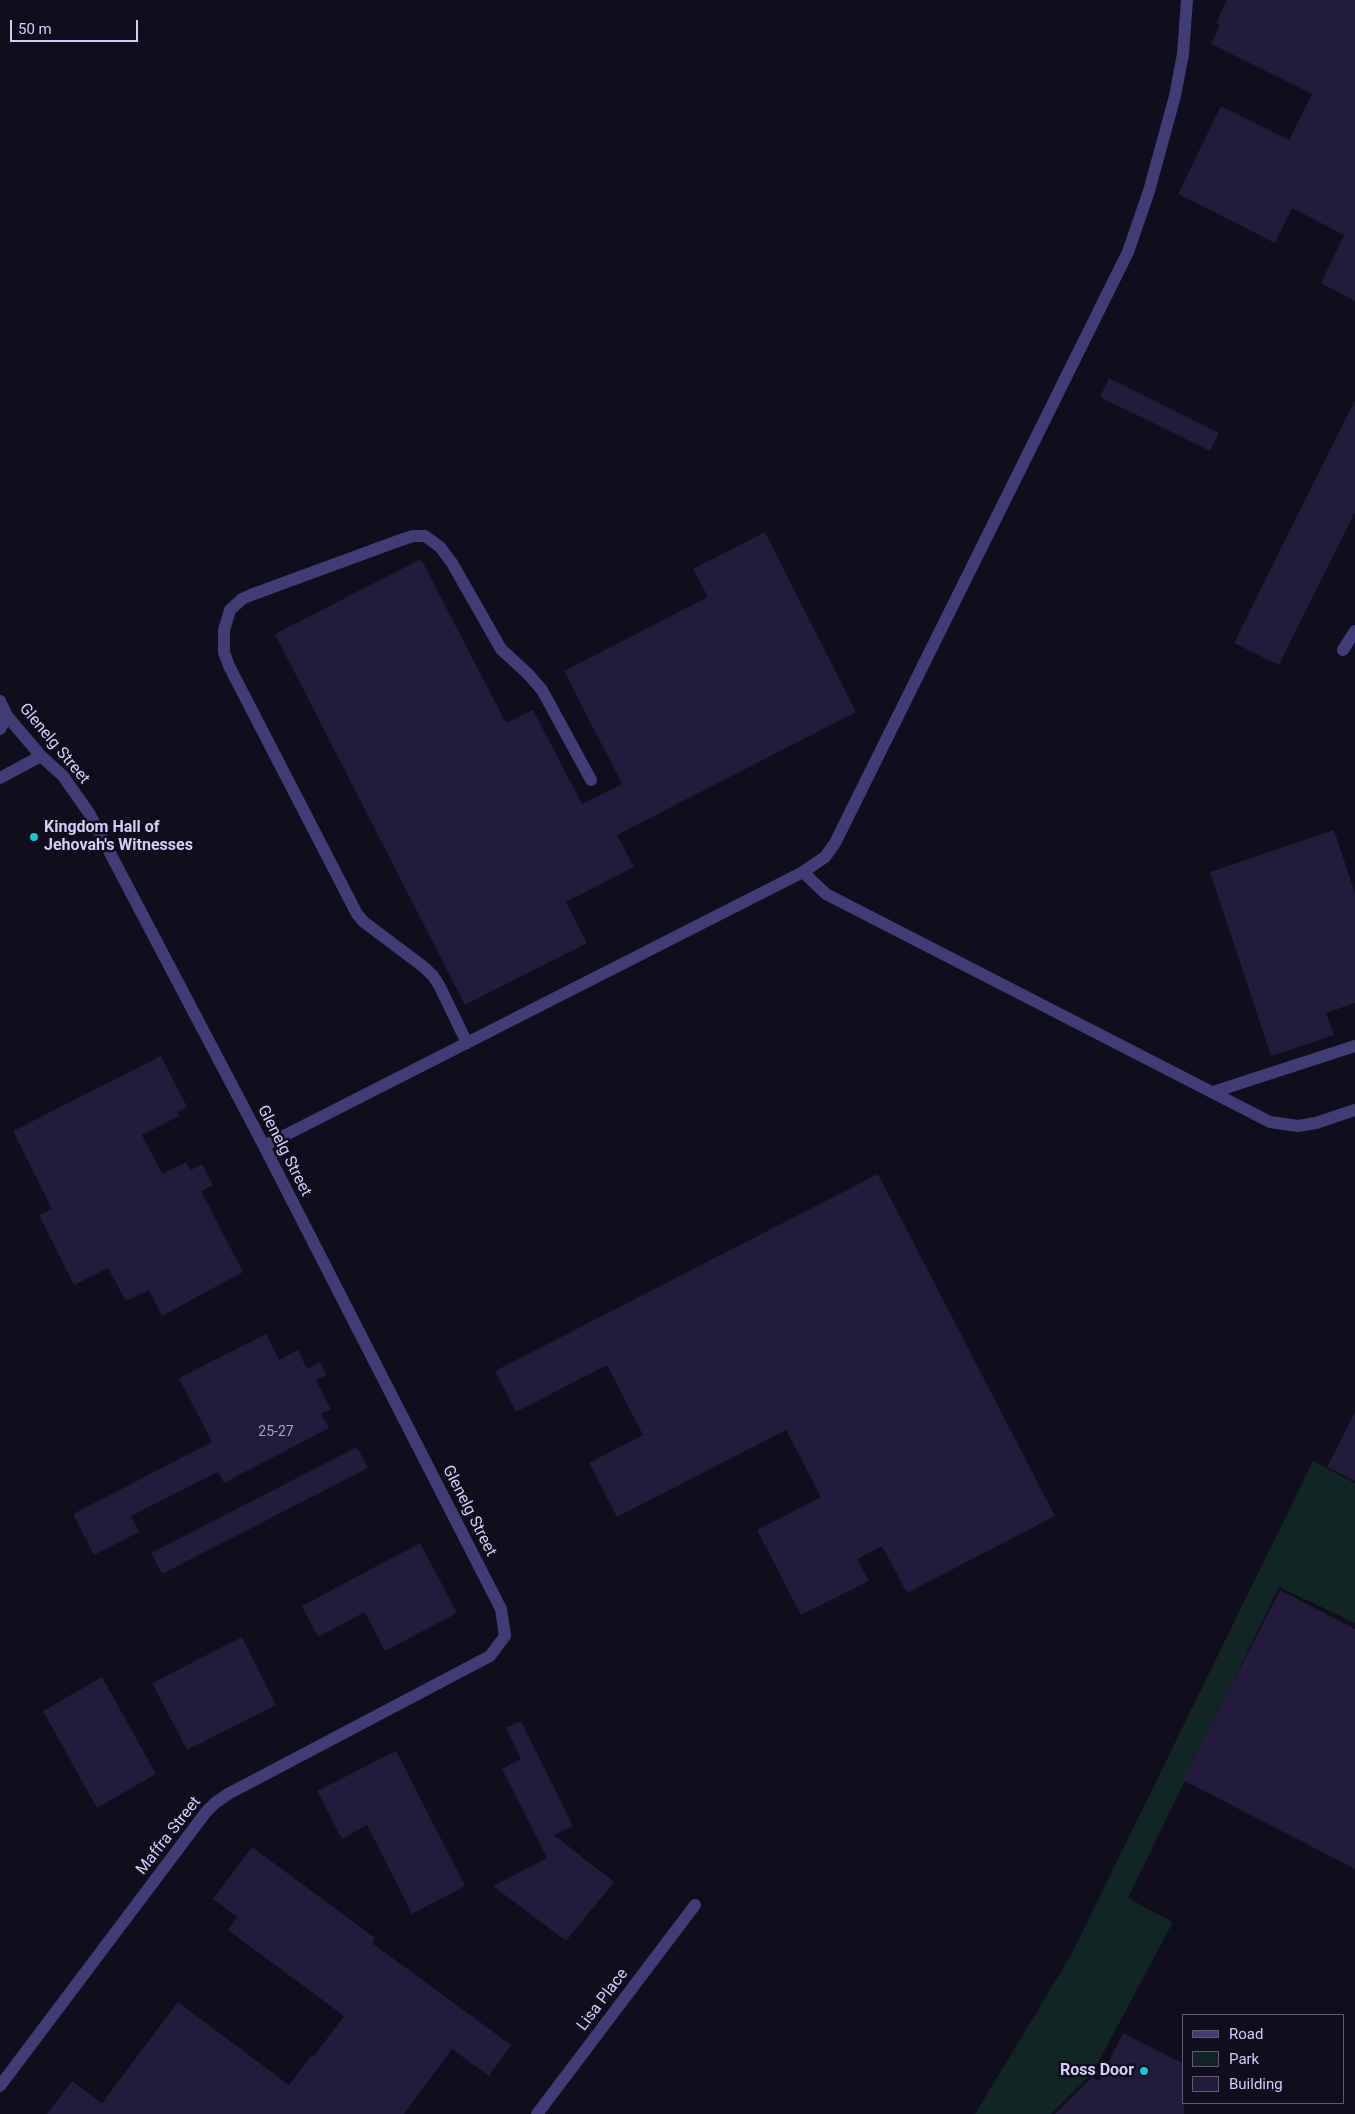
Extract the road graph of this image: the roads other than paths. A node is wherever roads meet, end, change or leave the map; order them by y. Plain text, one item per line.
1 (1187, 0) edge
2 (1355, 631) edge
3 (1343, 650) dead end
4 (0, 701) edge
5 (7, 716) junction
6 (0, 729) edge
7 (41, 756) junction
8 (0, 778) edge
9 (592, 780) dead end
10 (803, 872) junction
11 (468, 1043) junction
12 (1355, 1046) edge
13 (1213, 1092) junction
14 (1355, 1110) edge
15 (264, 1146) junction
16 (505, 1636) joint
17 (695, 1905) dead end
18 (0, 2086) edge
19 (537, 2114) edge

1 - 10 street
2 - 3 street
4 - 5 street, Glenelg Street
5 - 6 street
5 - 7 street, Glenelg Street
7 - 8 street
7 - 15 street, Glenelg Street
9 - 11 street
10 - 11 street
10 - 13 street
11 - 15 street
12 - 13 street
13 - 14 street
15 - 16 street, Glenelg Street
16 - 18 street, Maffra Street
17 - 19 street, Lisa Place

